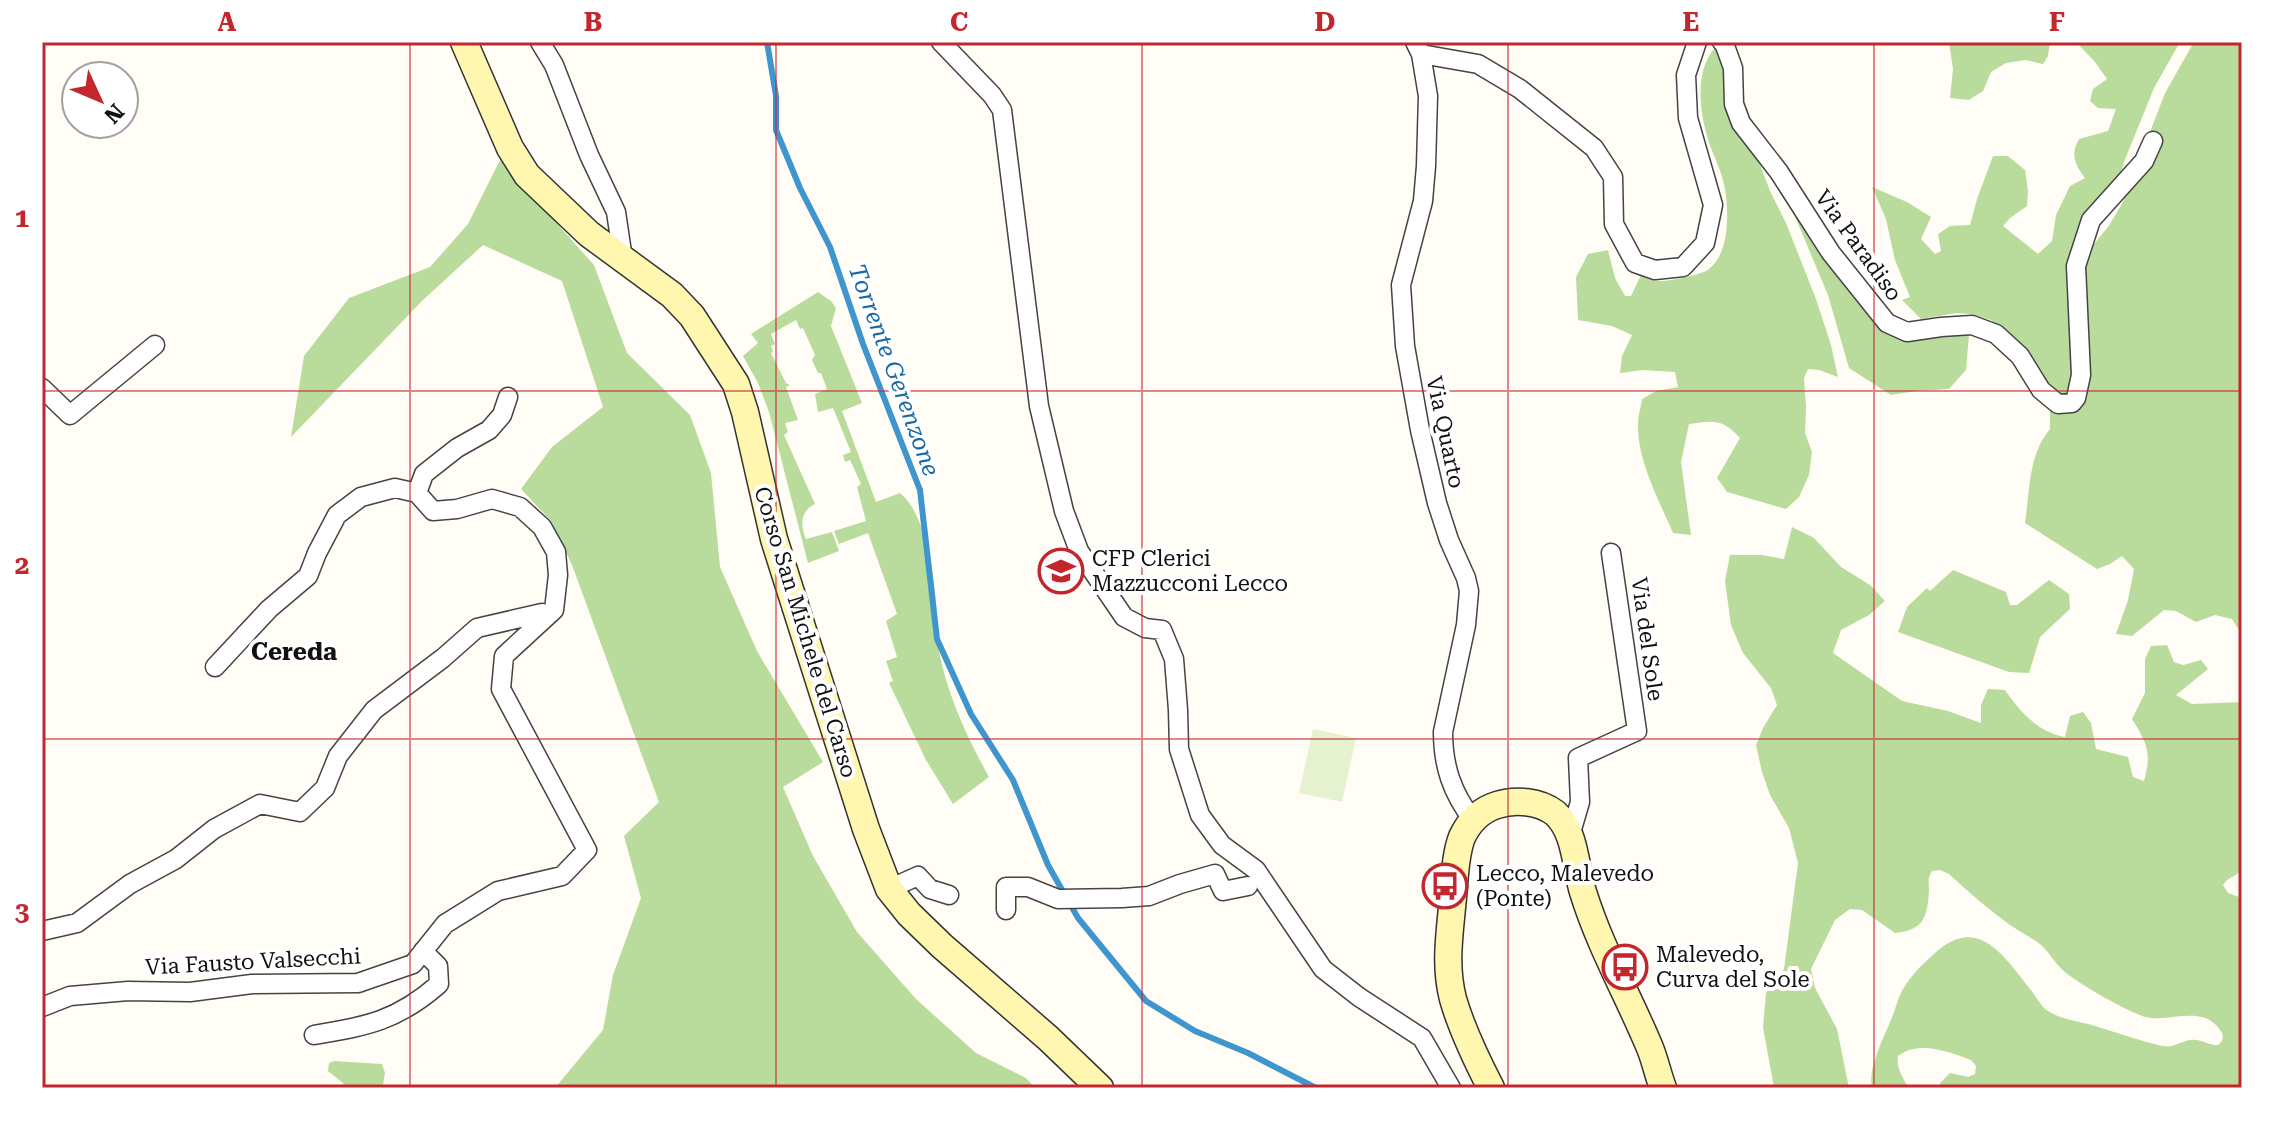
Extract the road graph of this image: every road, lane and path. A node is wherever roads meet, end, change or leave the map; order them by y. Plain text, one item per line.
1 (464, 42) edge
2 (540, 42) edge
3 (941, 42) edge
4 (1697, 42) edge
5 (1722, 42) edge
6 (1418, 48) edge
7 (2153, 141) dead end
8 (623, 259) junction
9 (155, 345) dead end
10 (42, 388) edge
11 (508, 397) dead end
12 (417, 493) junction
13 (1611, 553) dead end
14 (547, 616) junction
15 (215, 667) dead end
16 (1473, 820) junction
17 (1570, 836) junction
18 (1248, 886) dead end
19 (889, 889) junction
20 (949, 895) dead end
21 (1006, 910) dead end
22 (42, 931) edge
23 (423, 951) junction
24 (42, 1007) edge
25 (314, 1035) dead end
26 (1100, 1088) edge
27 (1451, 1088) edge
28 (1491, 1088) edge
29 (1663, 1088) edge

1 - 8 main road, Corso San Michele del Carso
2 - 8 street
3 - 27 street
4 - 6 street
5 - 7 street, Via Paradiso
6 - 16 street, Via Quarto
8 - 19 main road, Corso San Michele del Carso
9 - 10 street
11 - 12 street
12 - 14 street
12 - 15 street
13 - 17 street, Via del Sole
14 - 22 street
14 - 23 street, Via Fausto Valsecchi
16 - 17 main road
16 - 28 main road
17 - 29 main road
18 - 21 street
19 - 20 street
19 - 26 main road, Corso San Michele del Carso
23 - 24 street, Via Fausto Valsecchi
23 - 25 street

